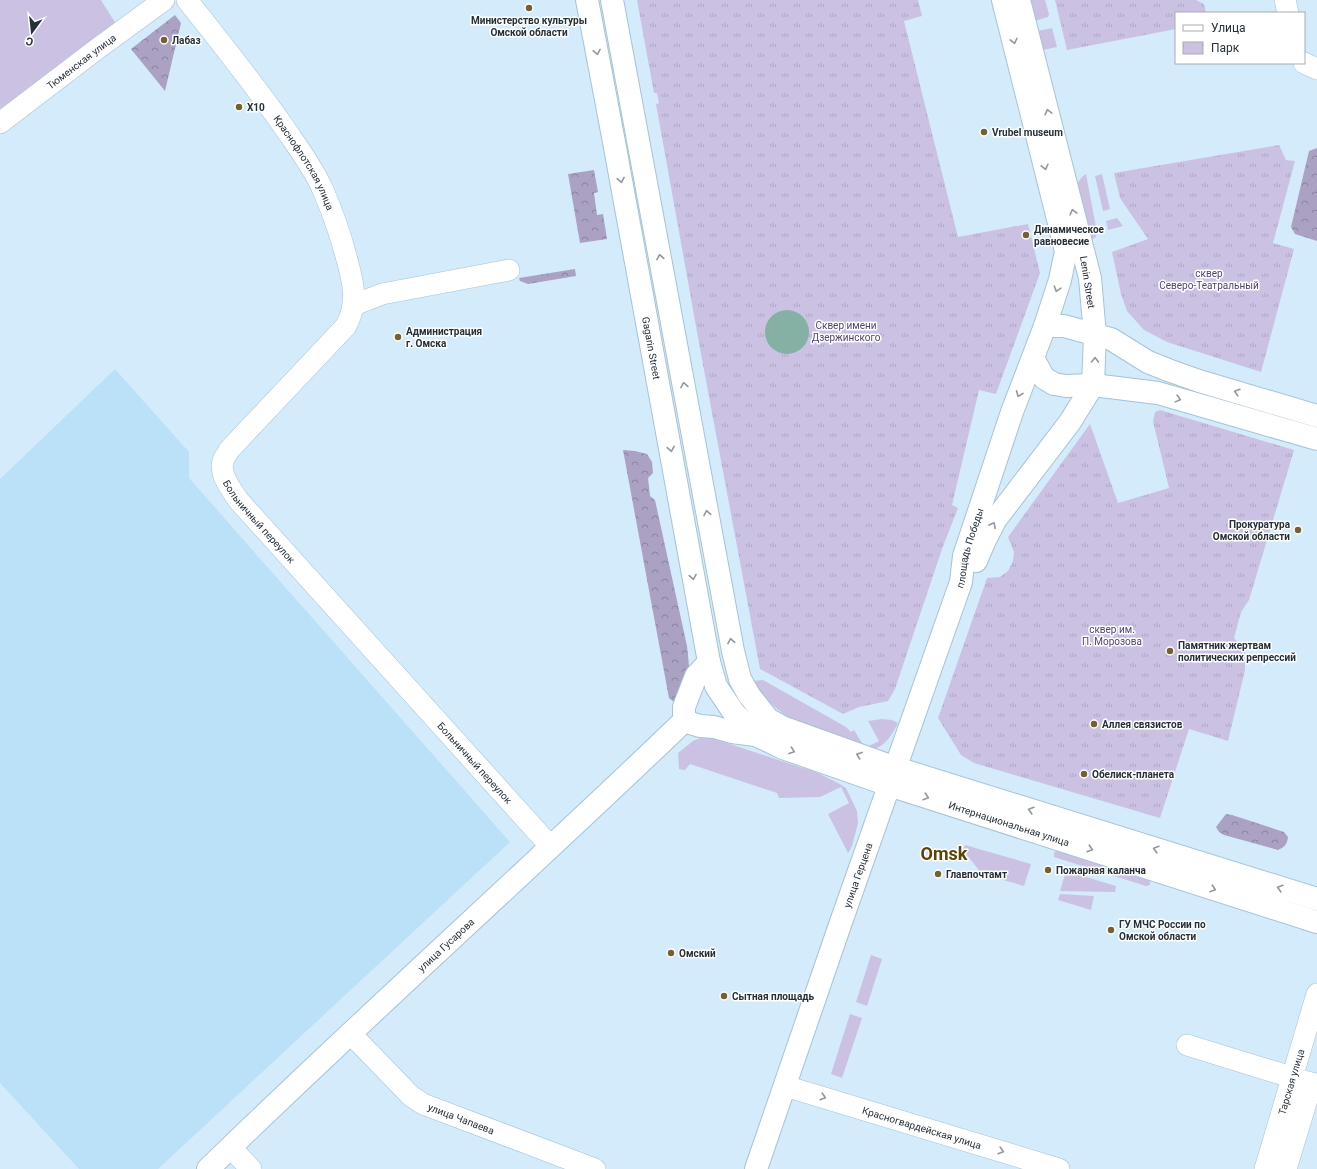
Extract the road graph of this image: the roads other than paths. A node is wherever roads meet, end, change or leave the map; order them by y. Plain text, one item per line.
1 (164, 0) edge
2 (187, 0) edge
3 (587, 0) edge
4 (612, 0) edge
5 (1003, 0) edge
6 (1019, 0) edge
7 (1286, 0) edge
8 (1288, 12) edge
9 (1305, 63) edge
10 (1317, 69) edge
11 (0, 123) edge
12 (1066, 251) joint
13 (509, 270) dead end
14 (354, 305) junction
15 (1045, 326) junction
16 (1095, 335) junction
17 (1036, 364) junction
18 (1094, 385) junction
19 (687, 406) junction
20 (664, 410) junction
21 (1312, 426) edge
22 (962, 582) junction
23 (709, 662) junction
24 (721, 694) joint
25 (684, 721) junction
26 (756, 735) junction
27 (892, 776) junction
28 (551, 847) junction
29 (1317, 899) edge
30 (1317, 922) edge
31 (1317, 994) edge
32 (350, 1033) junction
33 (1187, 1045) dead end
34 (1307, 1082) edge
35 (785, 1086) junction
36 (230, 1147) junction
37 (208, 1169) edge
38 (251, 1169) edge
39 (595, 1169) edge
40 (756, 1169) edge
41 (1059, 1169) edge
42 (1265, 1169) edge
43 (1286, 1169) edge

1 - 11 street, Тюменская улица
2 - 14 street, Краснофлотская улица
3 -> 20 main road, Gagarin Street
19 -> 4 main road
5 -> 12 main road, Lenin Street
16 -> 6 main road, Lenin Street
7 - 8 street
9 - 10 street
12 -> 15 main road, площадь Победы
13 - 14 street
14 - 28 street, Больничный переулок
15 - 16 main road
15 - 17 main road, площадь Победы
18 -> 16 main road
21 -> 16 main road
17 - 18 main road
17 -> 22 main road, площадь Победы
18 -> 21 main road
22 -> 18 main road, площадь Победы
19 - 20 main road
27 -> 19 main road, Интернациональная улица
20 -> 23 main road, Gagarin Street
22 - 27 main road, улица Герцена
23 - 24 main road, Gagarin Street
23 - 25 main road
24 - 26 main road, Интернациональная улица
25 - 26 main road
25 - 28 main road, улица Гусарова
26 -> 27 main road, Интернациональная улица
29 -> 27 main road, Интернациональная улица
27 -> 30 main road, Интернациональная улица
27 - 35 main road, улица Герцена
28 - 32 main road, улица Гусарова
31 - 34 street, Тарская улица
32 - 36 main road, улица Гусарова
32 - 39 street, улица Чапаева
33 - 34 street
34 - 42 street, Тарская улица
34 - 43 street, Тарская улица
35 - 40 main road, улица Герцена
35 -> 41 street, Красногвардейская улица
36 - 37 main road, улица Гусарова
36 - 38 street

